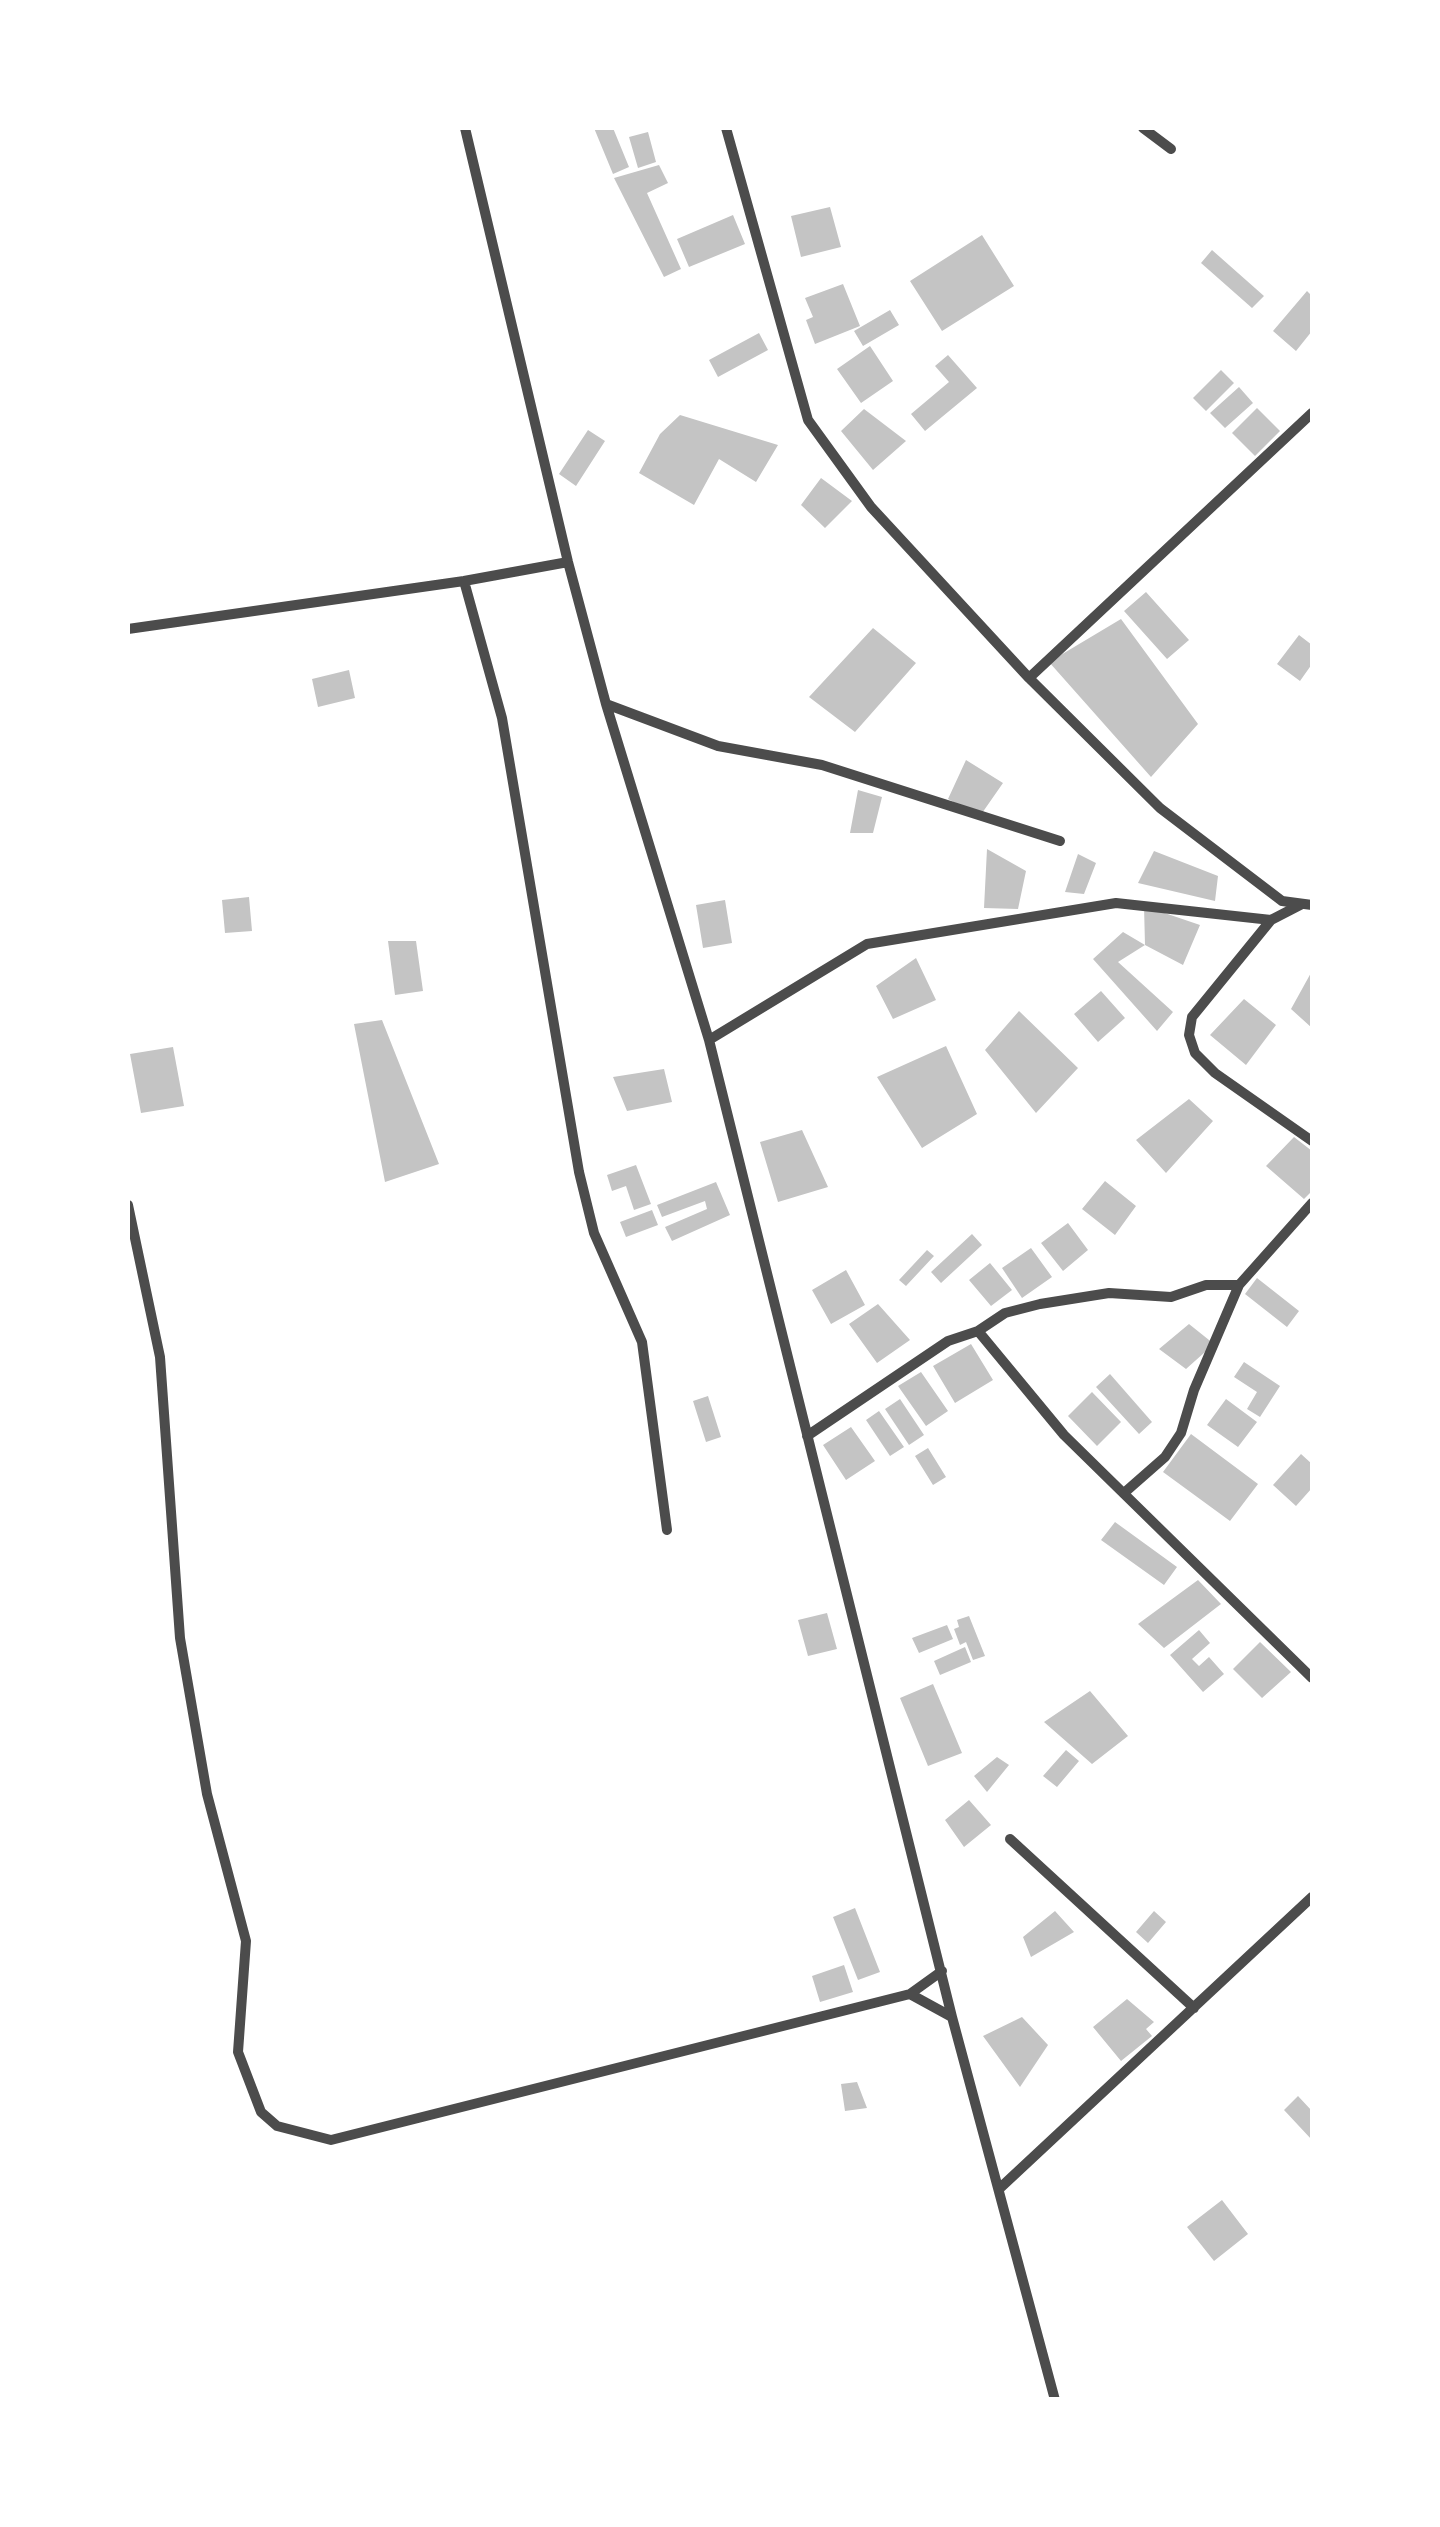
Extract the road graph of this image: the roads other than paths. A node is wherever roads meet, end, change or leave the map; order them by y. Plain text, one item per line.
1 (465, 128) edge
2 (726, 128) edge
3 (1143, 128) edge
4 (1171, 149) dead end
5 (1312, 413) edge
6 (568, 562) junction
7 (464, 581) junction
8 (128, 630) edge
9 (1029, 678) junction
10 (606, 704) junction
11 (1060, 841) dead end
12 (1308, 904) edge
13 (1271, 920) junction
14 (709, 1040) junction
15 (1312, 1141) edge
16 (1312, 1204) edge
17 (128, 1206) edge
18 (1239, 1285) junction
19 (978, 1331) junction
20 (807, 1436) junction
21 (1124, 1493) junction
22 (666, 1530) dead end
23 (1312, 1678) edge
24 (1010, 1839) dead end
25 (1312, 1898) edge
26 (942, 1972) junction
27 (910, 1994) junction
28 (1194, 2008) junction
29 (952, 2017) junction
30 (999, 2189) junction
31 (1056, 2400) edge

1 - 6 street
2 - 9 street
3 - 4 street
5 - 9 street
6 - 7 street
6 - 10 street
7 - 8 street
7 - 22 street
9 - 12 street
10 - 11 street
10 - 14 street
12 - 13 street
13 - 14 street
13 - 15 street
14 - 20 street
16 - 18 street
17 - 27 street
18 - 19 street
18 - 21 street
19 - 20 street
19 - 21 street
20 - 26 street
21 - 23 street
24 - 28 street
25 - 28 street
26 - 27 street
26 - 29 street
27 - 29 street
28 - 30 street
29 - 30 street
30 - 31 street

